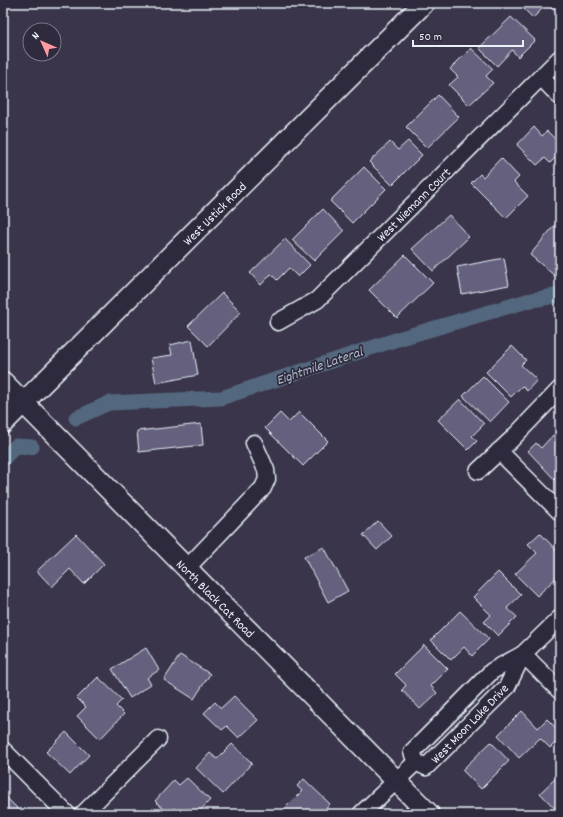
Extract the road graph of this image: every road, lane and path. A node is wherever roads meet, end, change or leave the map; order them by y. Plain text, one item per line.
1 (424, 3) edge
2 (560, 58) edge
3 (541, 77) junction
4 (560, 97) edge
5 (278, 322) dead end
6 (3, 382) edge
7 (560, 389) edge
8 (24, 402) junction
9 (3, 423) edge
10 (254, 443) dead end
11 (499, 451) junction
12 (478, 471) dead end
13 (560, 512) edge
14 (186, 569) junction
15 (560, 618) edge
16 (524, 654) junction
17 (560, 691) edge
18 (158, 739) dead end
19 (3, 750) edge
20 (416, 762) junction
21 (396, 781) junction
22 (67, 814) edge
23 (83, 814) edge
24 (361, 814) edge
25 (429, 814) edge

1 - 8 main road, West Ustick Road
2 - 3 street, West Niemann Court
3 - 4 street
3 - 5 street, West Niemann Court
6 - 8 main road, North Black Cat Road
7 - 11 street
8 - 9 main road, West Ustick Road
8 - 14 main road, North Black Cat Road
10 - 14 street
11 - 12 street
11 - 13 street
14 - 21 main road, North Black Cat Road
15 - 16 street, West Moon Lake Drive
16 - 17 street
16 - 20 street, West Moon Lake Drive
16 - 20 street, West Moon Lake Drive
18 - 23 street
19 - 22 street
20 - 21 street
21 - 24 street
21 - 25 main road, North Black Cat Road

